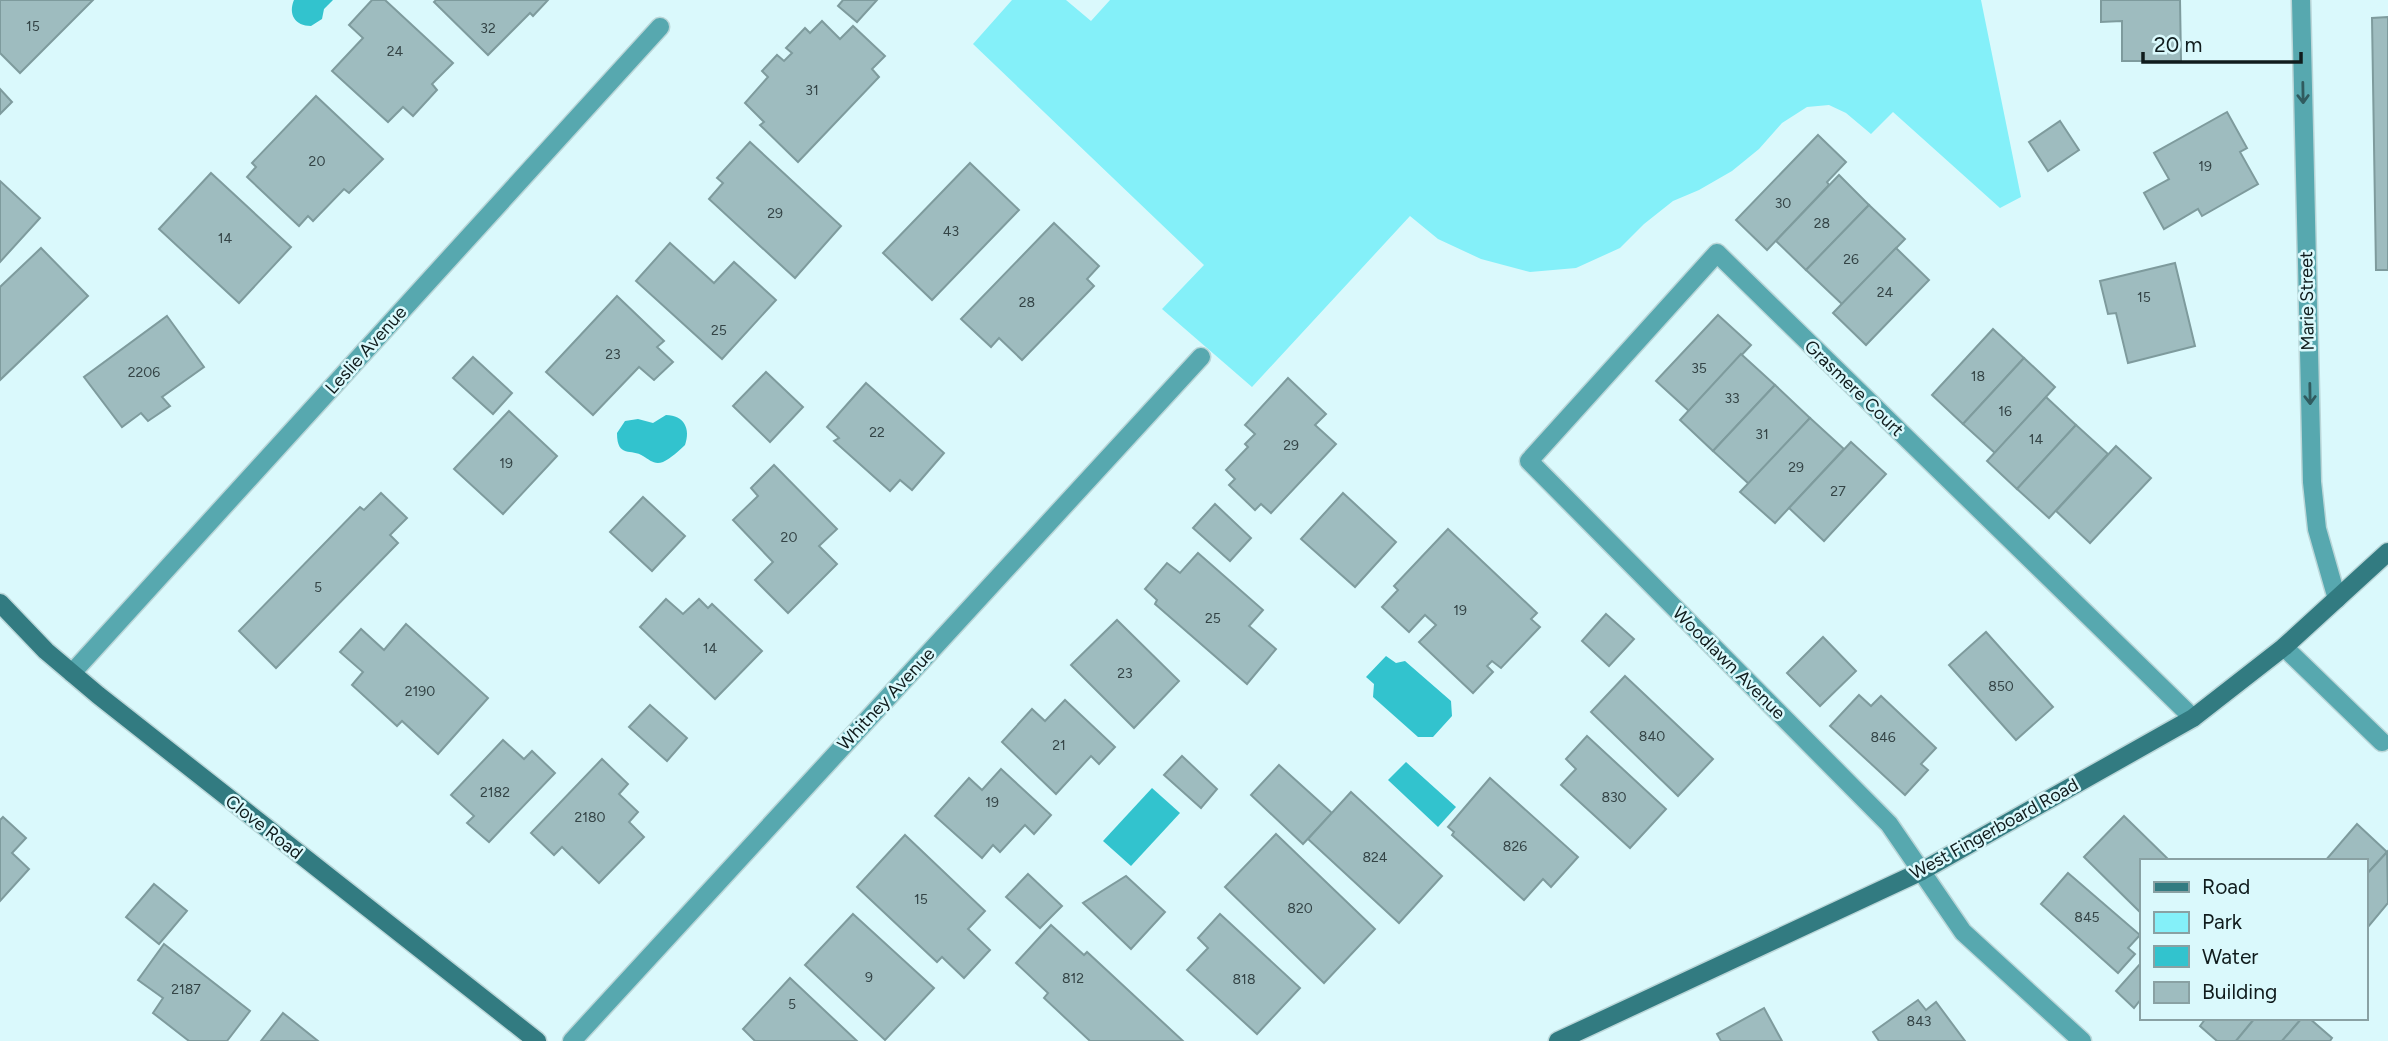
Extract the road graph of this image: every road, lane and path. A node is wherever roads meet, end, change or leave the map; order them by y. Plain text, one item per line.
1 (2301, 0) edge
2 (660, 27) dead end
3 (1201, 357) dead end
4 (1529, 461) joint
5 (2388, 552) edge
6 (2337, 599) junction
7 (0, 603) edge
8 (2284, 648) junction
9 (72, 673) junction
10 (2193, 718) junction
11 (2382, 742) dead end
12 (1922, 871) junction
13 (537, 1041) edge
14 (572, 1041) edge
15 (1558, 1041) edge
16 (2082, 1041) edge

1 -> 6 street, Marie Street
2 - 9 street, Leslie Avenue
3 - 14 street, Whitney Avenue
4 - 10 street, Grasmere Court
4 - 12 street, Woodlawn Avenue
5 - 6 street, West Fingerboard Road
6 - 8 street, West Fingerboard Road
7 - 9 street, Clove Road
8 - 10 street, West Fingerboard Road
8 - 11 street
9 - 13 street, Clove Road
10 - 12 street, West Fingerboard Road
12 - 15 street, West Fingerboard Road
12 - 16 street, Woodlawn Avenue

